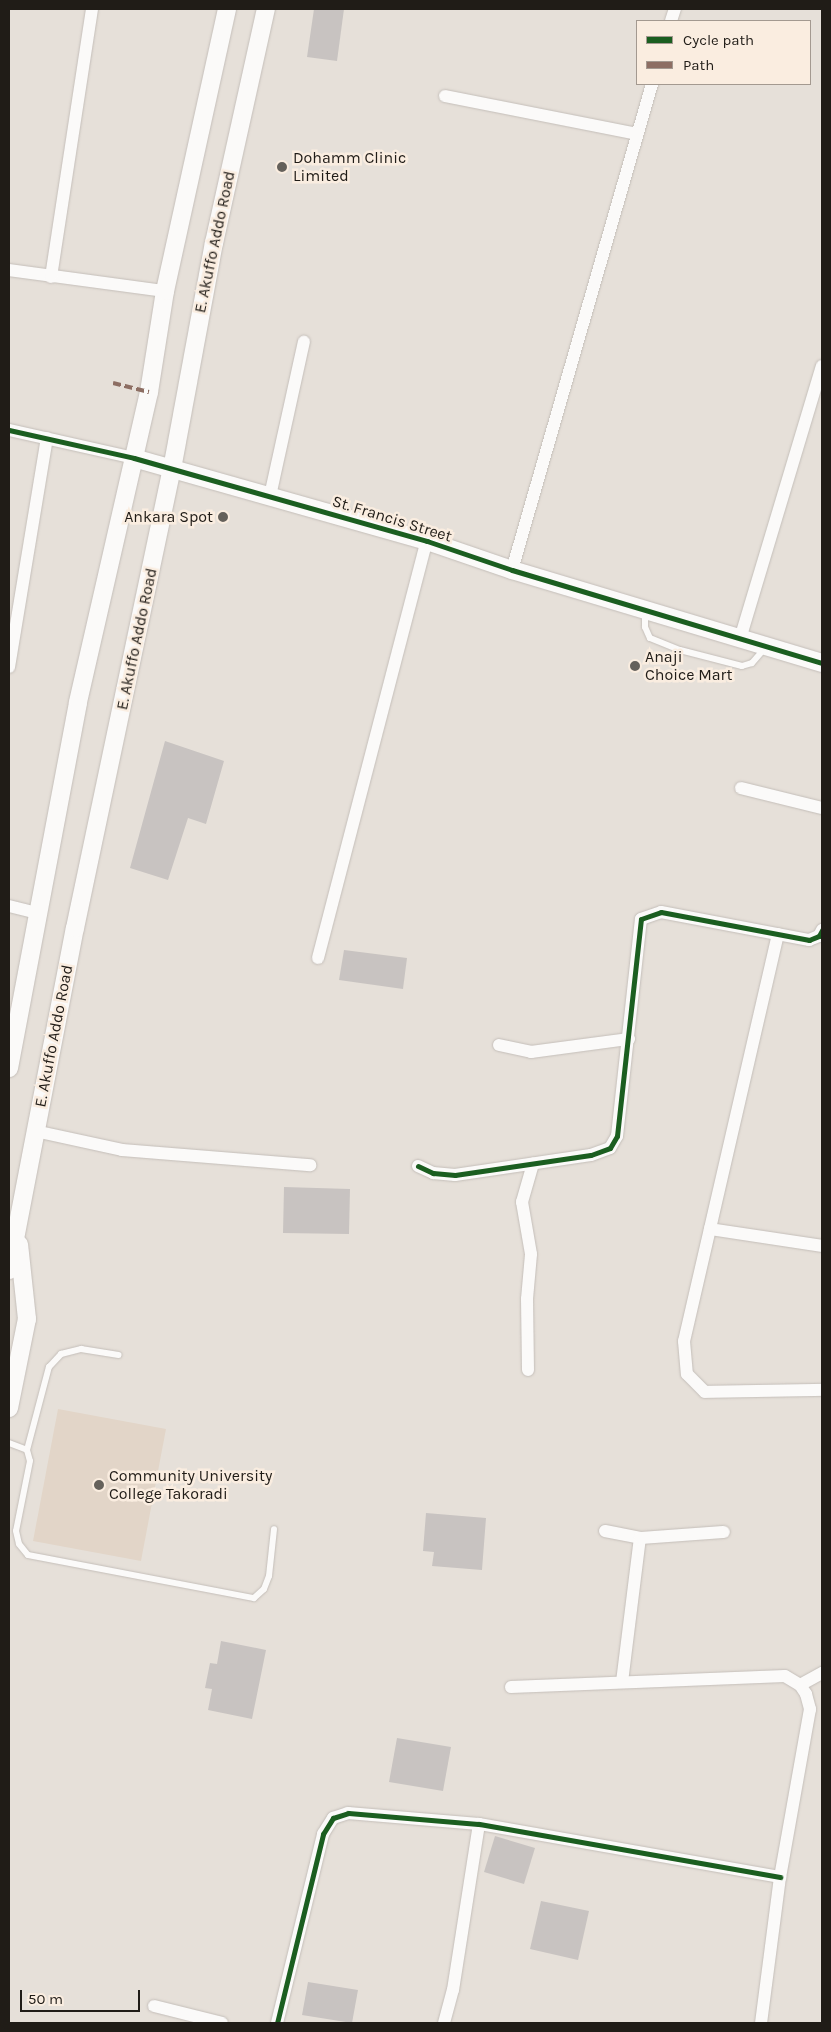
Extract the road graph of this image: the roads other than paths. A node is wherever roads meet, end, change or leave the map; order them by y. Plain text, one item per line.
1 (92, 9) edge
2 (226, 9) edge
3 (266, 9) edge
4 (652, 85) edge
5 (445, 96) dead end
6 (637, 134) junction
7 (9, 270) edge
8 (51, 277) junction
9 (165, 291) junction
10 (304, 342) dead end
11 (822, 366) edge
12 (9, 430) edge
13 (47, 438) junction
14 (134, 458) junction
15 (172, 469) junction
16 (270, 496) junction
17 (427, 540) junction
18 (512, 570) junction
19 (645, 611) junction
20 (740, 639) junction
21 (767, 647) junction
22 (822, 663) edge
23 (9, 667) edge
24 (741, 788) dead end
25 (822, 808) edge
26 (9, 906) edge
27 (37, 913) junction
28 (822, 930) edge
29 (778, 934) junction
30 (318, 958) dead end
31 (27, 966) junction
32 (9, 1008) edge
33 (629, 1039) junction
34 (499, 1044) dead end
35 (9, 1068) edge
36 (35, 1131) junction
37 (533, 1164) junction
38 (310, 1165) dead end
39 (418, 1166) dead end
40 (17, 1226) junction
41 (710, 1229) junction
42 (822, 1246) edge
43 (9, 1270) edge
44 (119, 1356) dead end
45 (528, 1370) dead end
46 (822, 1390) edge
47 (9, 1408) edge
48 (9, 1443) edge
49 (27, 1450) junction
50 (274, 1528) dead end
51 (605, 1531) dead end
52 (724, 1532) dead end
53 (640, 1538) junction
54 (822, 1673) edge
55 (622, 1682) junction
56 (800, 1684) junction
57 (511, 1687) dead end
58 (479, 1824) junction
59 (780, 1876) junction
60 (154, 2006) dead end
61 (222, 2023) edge
62 (277, 2023) edge
63 (444, 2023) edge
64 (761, 2023) edge

1 - 8 street
2 - 9 main road
3 - 15 main road, E. Akuffo Addo Road
4 - 6 street
5 - 6 street
6 - 18 street
7 - 8 street
8 - 9 street
9 - 14 main road
10 - 16 street
11 - 20 street
12 - 13 street, St. Francis Street
13 - 14 street, St. Francis Street
13 - 23 street
14 - 15 main road, St. Francis Street
14 - 27 main road
15 - 16 main road, St. Francis Street
15 - 36 main road, E. Akuffo Addo Road
16 - 17 main road, St. Francis Street
17 - 18 main road, St. Francis Street
17 - 30 street
18 - 19 main road, St. Francis Street
19 - 20 main road, St. Francis Street
19 - 21 lane
20 - 21 main road, St. Francis Street
21 - 22 main road, St. Francis Street
24 - 25 street
26 - 27 street
27 - 31 main road
28 - 29 street
29 - 33 street
29 - 41 street
31 - 32 main road
31 - 35 main road
33 - 34 street
33 - 37 street
36 - 38 street
36 - 40 main road, E. Akuffo Addo Road
37 - 39 street
37 - 45 street
40 - 43 main road, E. Akuffo Addo Road
40 - 47 main road
41 - 42 street
41 - 46 street
44 - 49 lane
48 - 49 lane
49 - 50 lane
51 - 53 street
52 - 53 street
53 - 55 street
54 - 56 street
55 - 56 street
55 - 57 street
56 - 59 street
58 - 59 street
58 - 62 street
58 - 63 street
59 - 64 street
60 - 61 street

